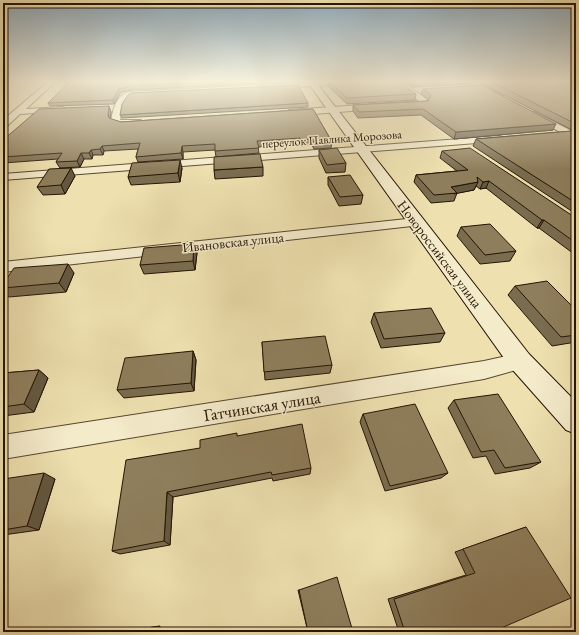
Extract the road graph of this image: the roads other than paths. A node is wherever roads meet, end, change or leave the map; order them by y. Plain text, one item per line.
1 (332, 110) edge
2 (42, 111) edge
3 (115, 111) edge
4 (324, 111) edge
5 (17, 112) joint
6 (528, 112) edge
7 (279, 114) edge
8 (146, 122) edge
9 (3, 125) edge
10 (552, 134) edge
11 (572, 135) edge
12 (505, 139) edge
13 (459, 143) junction
14 (363, 150) junction
15 (472, 152) edge
16 (3, 176) edge
17 (416, 222) junction
18 (3, 267) edge
19 (520, 361) junction
20 (576, 421) edge
21 (3, 447) edge

1 - 14 main road, Новороссийская улица
2 - 5 street
3 - 8 street
4 - 7 street
5 - 9 street
6 - 11 street
10 - 11 street
12 - 13 street, переулок Павлика Морозова
13 - 14 street, переулок Павлика Морозова
13 - 15 street
14 - 16 street, переулок Павлика Морозова
14 - 17 main road, Новороссийская улица
17 - 18 street, Ивановская улица
17 - 19 main road, Новороссийская улица
19 - 20 main road, Новороссийская улица
19 - 21 street, Гатчинская улица

